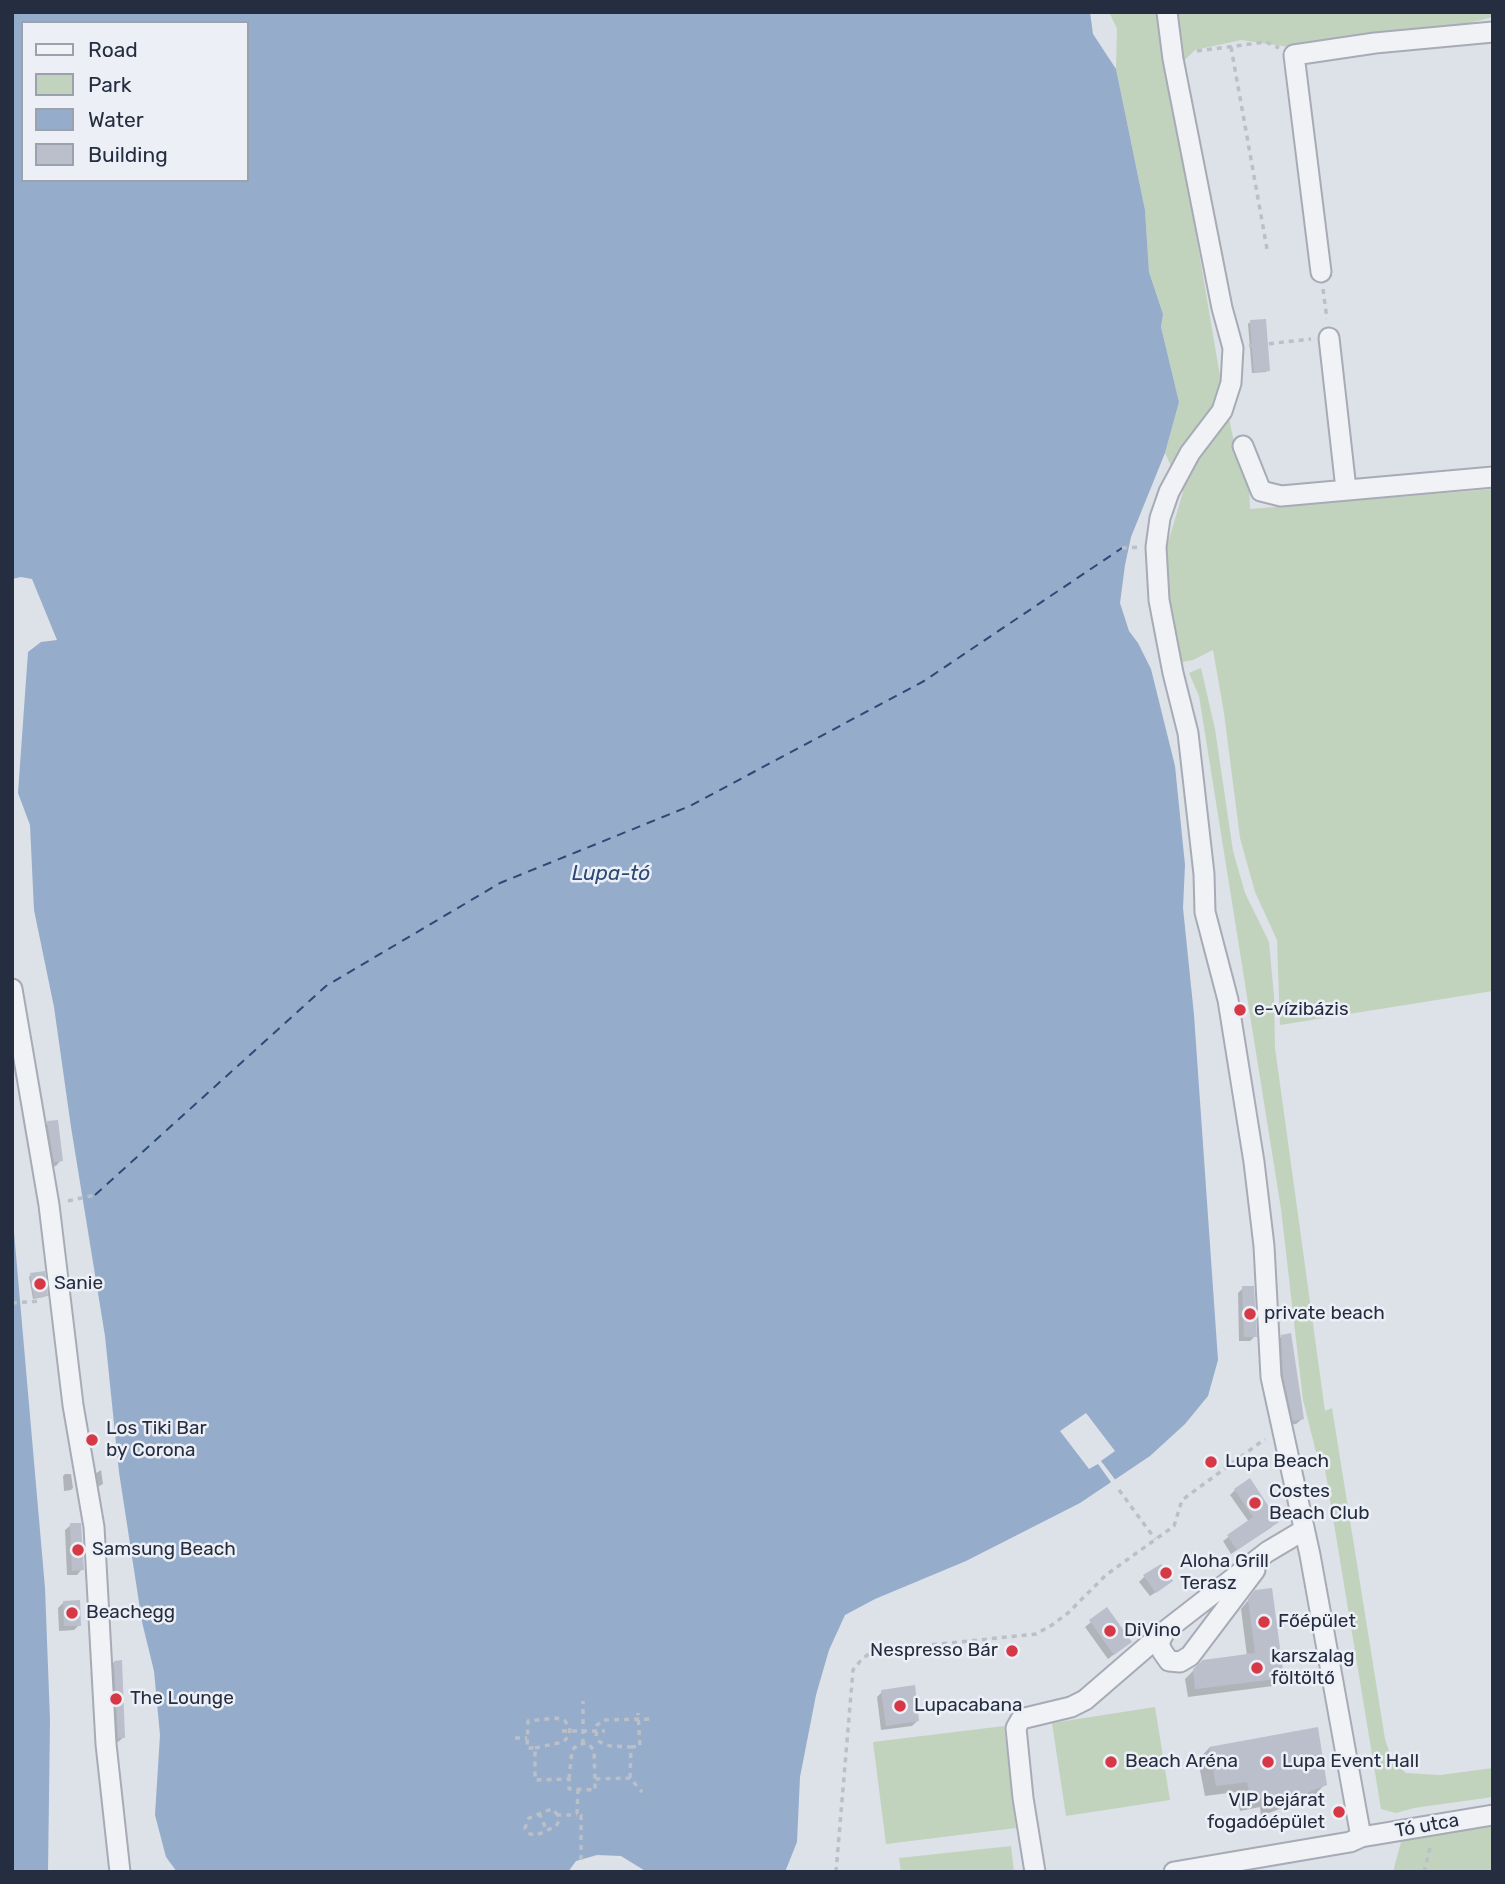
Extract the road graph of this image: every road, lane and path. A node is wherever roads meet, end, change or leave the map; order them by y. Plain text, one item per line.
1 (1167, 12) edge
2 (1493, 32) edge
3 (1231, 47) junction
4 (1197, 51) dead end
5 (1294, 55) junction
6 (1267, 249) dead end
7 (1321, 272) joint
8 (1329, 338) junction
9 (1233, 348) junction
10 (1243, 446) dead end
11 (1493, 477) edge
12 (1346, 489) junction
13 (12, 989) edge
14 (95, 1195) dead end
15 (49, 1205) junction
16 (61, 1300) junction
17 (12, 1303) edge
18 (1281, 1427) junction
19 (1119, 1490) dead end
20 (1304, 1530) junction
21 (1155, 1539) junction
22 (1268, 1552) junction
23 (1165, 1631) junction
24 (583, 1701) dead end
25 (638, 1713) dead end
26 (638, 1719) junction
27 (651, 1719) dead end
28 (562, 1731) dead end
29 (570, 1731) junction
30 (583, 1731) junction
31 (595, 1731) junction
32 (605, 1731) dead end
33 (515, 1738) dead end
34 (527, 1738) junction
35 (583, 1744) junction
36 (631, 1746) junction
37 (535, 1748) junction
38 (630, 1778) junction
39 (569, 1779) junction
40 (595, 1779) junction
41 (578, 1789) junction
42 (642, 1792) dead end
43 (539, 1813) junction
44 (558, 1815) junction
45 (577, 1815) junction
46 (1493, 1815) edge
47 (1435, 1824) junction
48 (547, 1830) junction
49 (1361, 1837) junction
50 (581, 1860) dead end
51 (120, 1872) edge
52 (836, 1872) edge
53 (1035, 1872) edge
54 (1174, 1872) edge
55 (1424, 1872) edge

1 - 9 street
2 - 5 street
3 - 4 path
3 - 5 path
3 - 6 path
5 - 7 street
7 - 8 path
8 - 9 path
8 - 12 street
9 - 18 street
10 - 12 street
11 - 12 street
13 - 15 street
14 - 15 path
15 - 16 street
16 - 17 path
16 - 51 street
18 - 20 street
18 - 21 path
19 - 21 path
20 - 22 street
20 - 49 street
21 - 52 path
22 - 23 street
22 - 23 street
23 - 53 street
24 - 30 path
25 - 26 path
26 - 27 path
26 - 31 path
26 - 36 path
28 - 29 path
29 - 30 path
29 - 34 path
29 - 37 path
30 - 31 path
30 - 35 path
31 - 32 path
31 - 36 path
33 - 34 path
34 - 37 path
35 - 39 path
35 - 40 path
36 - 38 path
37 - 39 path
38 - 40 path
38 - 42 path
39 - 41 path
40 - 41 path
41 - 45 path
43 - 44 path
43 - 48 path
43 - 48 path
44 - 45 path
44 - 48 path
45 - 50 path
46 - 47 street, Tó utca
47 - 49 street, Tó utca
47 - 55 path
49 - 54 street, Tó utca

